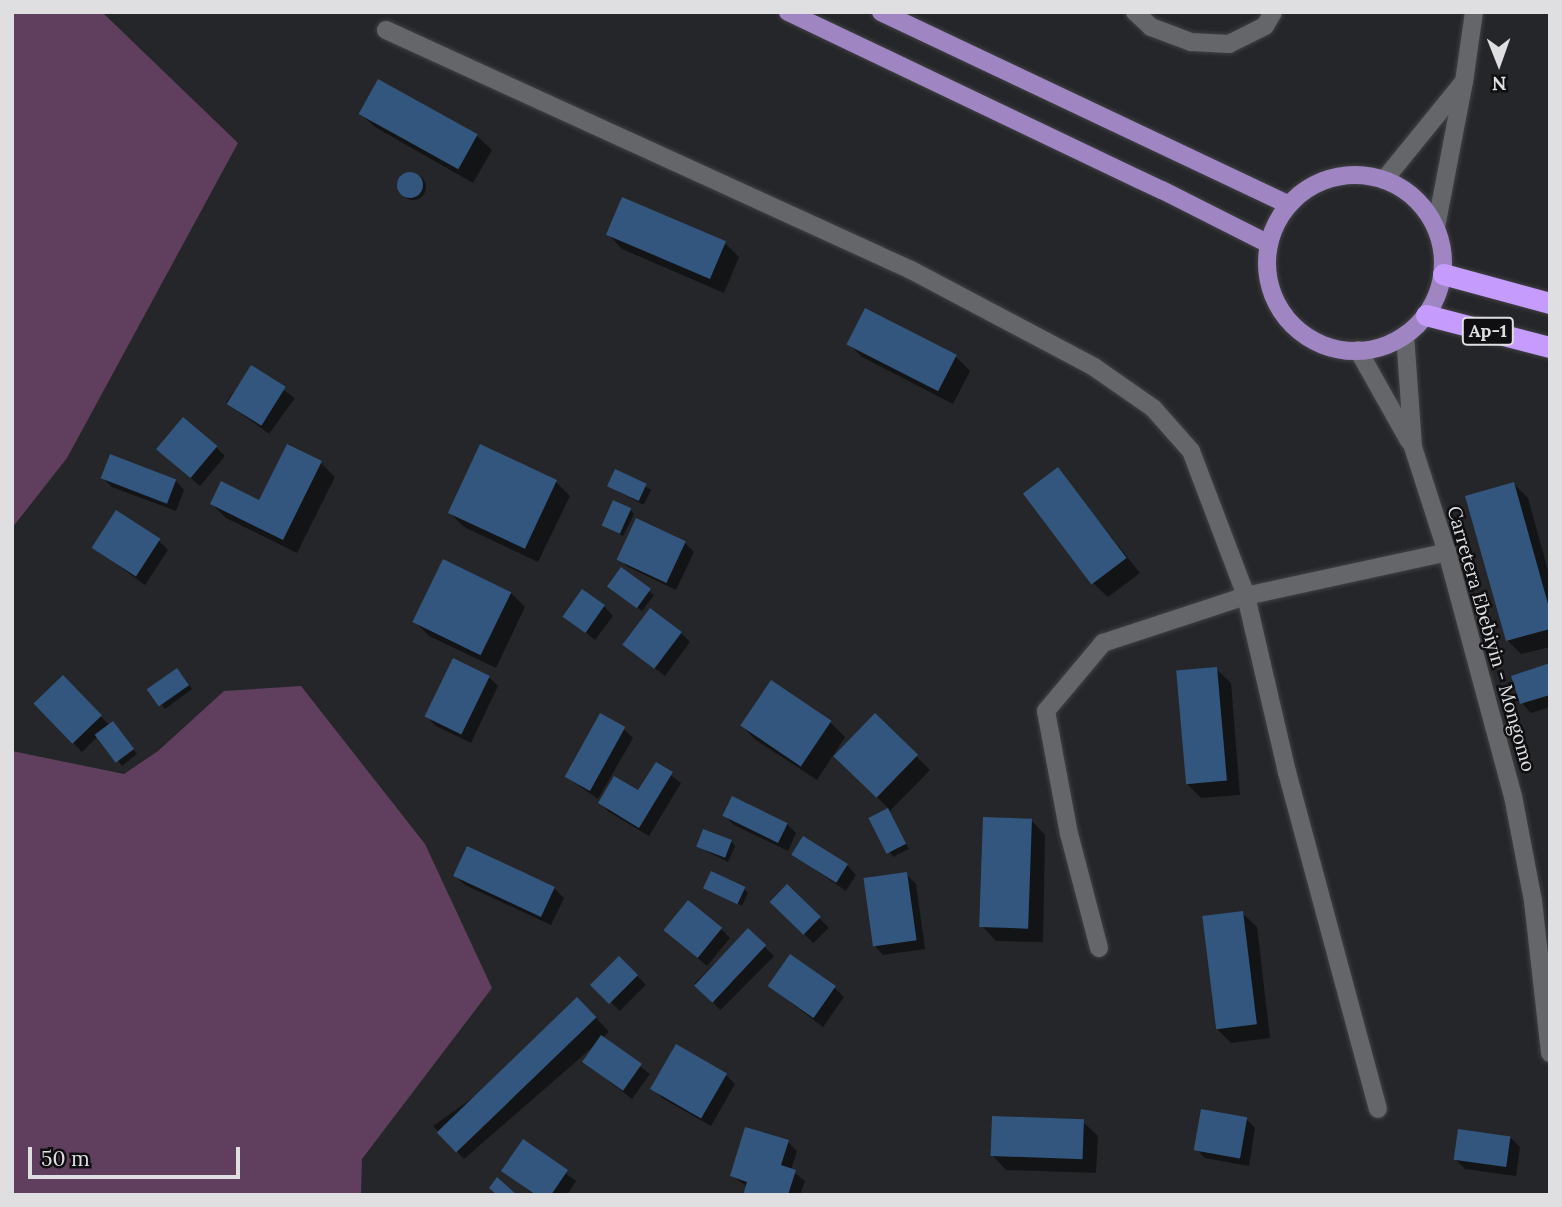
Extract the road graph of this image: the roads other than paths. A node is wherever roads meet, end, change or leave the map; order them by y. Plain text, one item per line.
1 (788, 12) edge
2 (881, 12) edge
3 (1135, 12) edge
4 (1273, 12) edge
5 (1474, 12) edge
6 (386, 30) dead end
7 (1464, 82) junction
8 (1384, 180) junction
9 (1289, 205) junction
10 (1436, 227) junction
11 (1269, 244) junction
12 (1443, 274) junction
13 (1550, 303) edge
14 (1426, 315) junction
15 (1405, 335) junction
16 (1550, 347) edge
17 (1358, 351) junction
18 (1413, 447) junction
19 (1447, 552) junction
20 (1245, 596) junction
21 (1098, 948) dead end
22 (1550, 1053) edge
23 (1378, 1109) dead end

1 - 11 main road
2 - 9 main road
3 - 4 street
5 - 7 street
6 - 20 street
7 - 8 street
7 - 10 street
8 - 9 main road
8 - 10 main road
9 - 11 main road
10 - 12 main road
11 - 17 main road
12 - 13 highway, Ap-1
12 - 14 main road
14 - 15 main road
14 - 16 highway, Ap-1
15 - 17 main road
15 - 18 street, Carretera Ebebiyin - Mongomo
17 - 18 street, Carretera Ebebiyin - Mongomo
18 - 19 street, Carretera Ebebiyin - Mongomo
19 - 20 street
19 - 22 street, Carretera Ebebiyin - Mongomo
20 - 21 street
20 - 23 street

